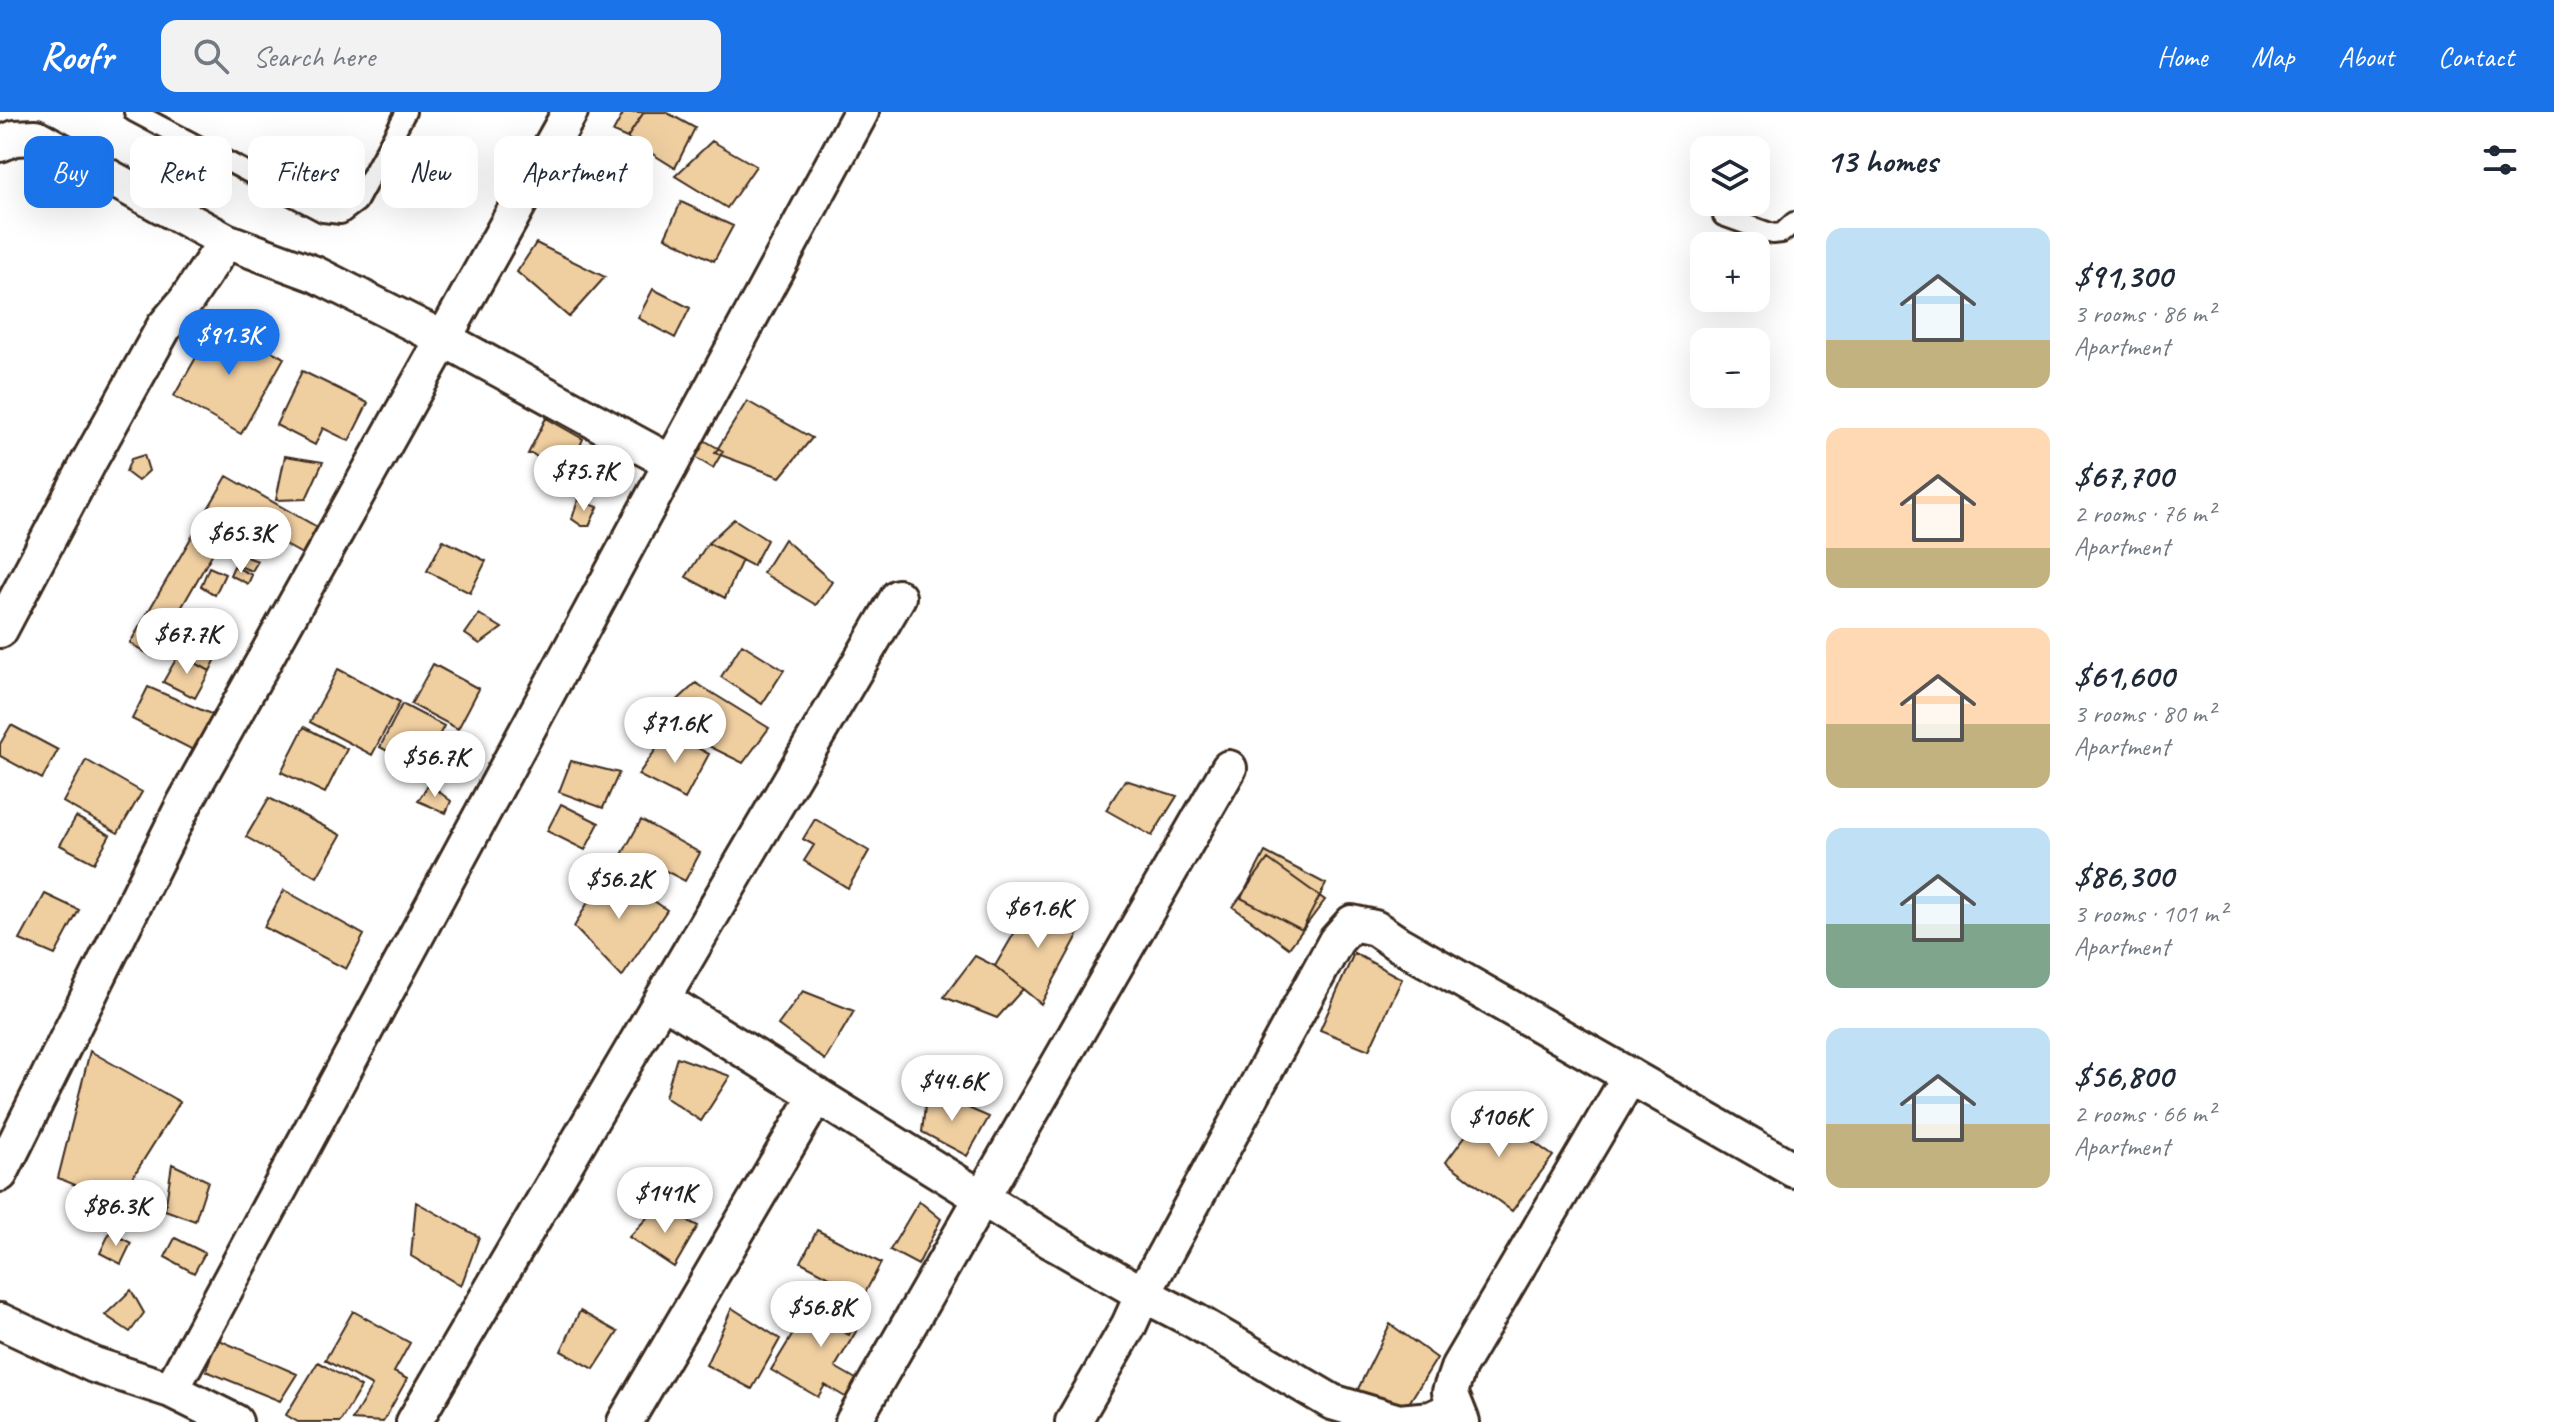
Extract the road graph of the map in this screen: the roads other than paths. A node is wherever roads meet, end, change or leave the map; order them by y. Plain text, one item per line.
1 (134, 112) edge
2 (406, 112) edge
3 (570, 112) edge
4 (861, 112) edge
5 (0, 144) edge
6 (1723, 216) dead end
7 (1794, 222) edge
8 (226, 241) junction
9 (444, 339) junction
10 (670, 462) junction
11 (898, 597) dead end
12 (0, 630) edge
13 (1229, 768) dead end
14 (662, 999) junction
15 (1630, 1076) junction
16 (817, 1095) junction
17 (1794, 1170) edge
18 (0, 1174) edge
19 (983, 1196) junction
20 (1143, 1294) junction
21 (0, 1321) edge
22 (171, 1390) junction
23 (1326, 1412) edge
24 (1459, 1415) edge
25 (235, 1422) edge
26 (414, 1422) edge
27 (625, 1422) edge
28 (853, 1422) edge
29 (1073, 1422) edge

1 - 2 lane
3 - 9 street
4 - 10 street
5 - 8 street
6 - 7 lane
8 - 9 street
8 - 12 street
9 - 10 street
9 - 18 street
10 - 22 street
11 - 14 street
13 - 19 street
14 - 16 street
14 - 26 street
15 - 17 street
15 - 20 street
15 - 24 street
16 - 19 street
16 - 27 street
19 - 20 street
19 - 28 street
20 - 23 street
20 - 29 street
21 - 22 street
22 - 25 street
23 - 24 street

